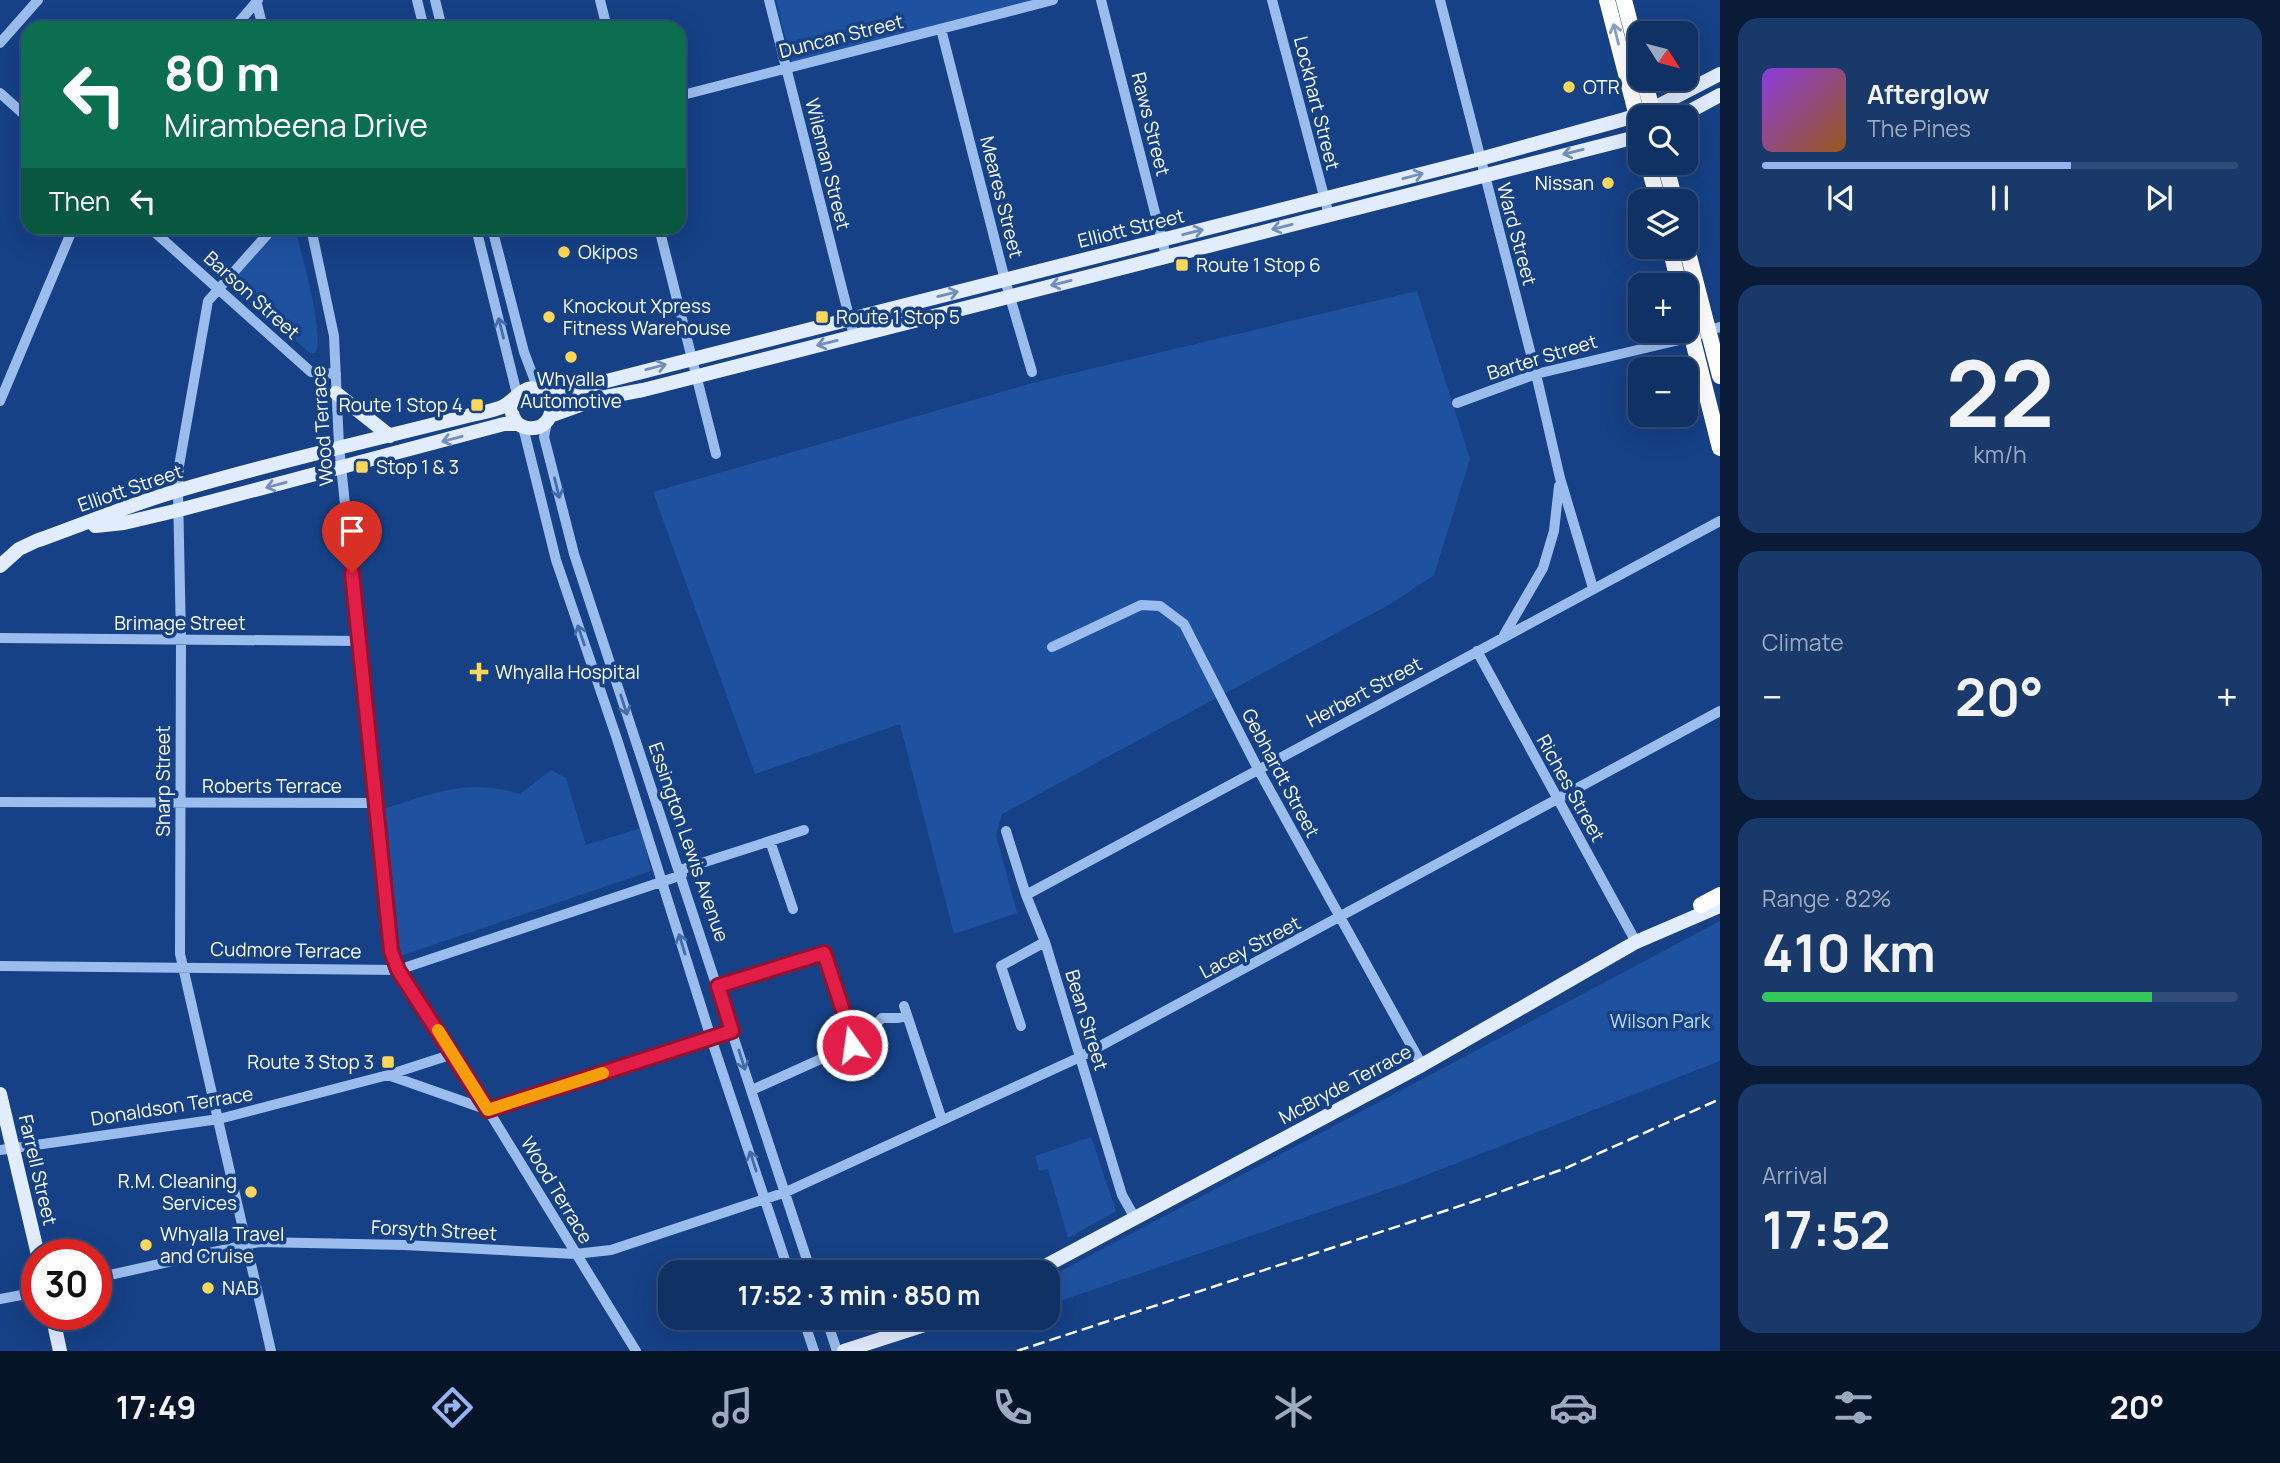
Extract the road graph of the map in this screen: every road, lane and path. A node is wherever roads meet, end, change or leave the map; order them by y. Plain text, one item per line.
1 (38, 0) edge
2 (417, 0) edge
3 (435, 0) edge
4 (600, 0) edge
5 (769, 0) edge
6 (1053, 0) edge
7 (1101, 0) edge
8 (1272, 0) edge
9 (1440, 0) edge
10 (1607, 0) edge
11 (1624, 0) edge
12 (257, 1) edge
13 (240, 21) edge
14 (261, 21) edge
15 (422, 21) edge
16 (440, 21) edge
17 (605, 21) edge
18 (1629, 21) edge
19 (941, 29) junction
20 (0, 43) edge
21 (786, 67) junction
22 (1720, 74) edge
23 (0, 93) edge
24 (686, 94) edge
25 (1720, 94) edge
26 (1642, 105) edge
27 (1667, 105) edge
28 (1698, 106) edge
29 (21, 112) edge
30 (1628, 122) edge
31 (1628, 139) edge
32 (1480, 159) junction
33 (1484, 176) junction
34 (1323, 199) junction
35 (1329, 215) junction
36 (70, 235) edge
37 (158, 235) edge
38 (267, 235) edge
39 (312, 235) edge
40 (478, 235) edge
41 (494, 235) edge
42 (661, 235) edge
43 (1162, 239) junction
44 (1166, 256) junction
45 (1689, 259) edge
46 (1005, 279) junction
47 (219, 289) junction
48 (1012, 295) junction
49 (850, 319) junction
50 (1707, 332) edge
51 (854, 336) junction
52 (692, 358) junction
53 (1032, 372) dead end
54 (336, 374) junction
55 (1536, 374) junction
56 (697, 376) junction
57 (1720, 376) edge
58 (540, 390) junction
59 (337, 393) junction
60 (515, 397) junction
61 (0, 401) edge
62 (1457, 404) dead end
63 (549, 419) junction
64 (521, 426) junction
65 (390, 436) junction
66 (340, 446) junction
67 (1720, 447) edge
68 (716, 454) dead end
69 (342, 468) junction
70 (1560, 478) junction
71 (178, 491) junction
72 (179, 510) junction
73 (1720, 521) edge
74 (76, 527) junction
75 (0, 566) edge
76 (1593, 588) junction
77 (1504, 635) junction
78 (0, 638) edge
79 (181, 640) junction
80 (360, 641) junction
81 (1052, 647) dead end
82 (1477, 651) junction
83 (1720, 711) edge
84 (1258, 769) junction
85 (1557, 800) junction
86 (0, 802) edge
87 (181, 803) junction
88 (376, 803) junction
89 (804, 830) dead end
90 (1006, 831) dead end
91 (770, 841) junction
92 (681, 873) junction
93 (663, 881) junction
94 (1026, 895) junction
95 (1720, 896) edge
96 (1702, 905) joint
97 (1720, 906) edge
98 (793, 909) dead end
99 (1341, 917) junction
100 (1672, 925) junction
101 (1045, 942) junction
102 (1636, 942) junction
103 (0, 966) edge
104 (183, 966) junction
105 (398, 970) junction
106 (718, 986) junction
107 (1021, 1026) dead end
108 (732, 1031) junction
109 (711, 1038) junction
110 (852, 1038) junction
111 (453, 1054) junction
112 (1080, 1057) junction
113 (1422, 1065) junction
114 (388, 1075) junction
115 (752, 1090) junction
116 (0, 1094) edge
117 (488, 1110) junction
118 (219, 1119) junction
119 (942, 1120) junction
120 (6, 1148) edge
121 (786, 1192) junction
122 (765, 1199) junction
123 (1135, 1218) junction
124 (33, 1239) edge
125 (247, 1244) junction
126 (575, 1254) junction
127 (785, 1260) edge
128 (807, 1260) edge
129 (1056, 1260) edge
130 (112, 1274) edge
131 (21, 1295) edge
132 (0, 1299) edge
133 (55, 1330) edge
134 (807, 1330) edge
135 (830, 1330) edge
136 (909, 1330) edge
137 (60, 1351) edge
138 (271, 1351) edge
139 (636, 1351) edge
140 (814, 1351) edge
141 (836, 1351) edge
142 (844, 1351) edge

1 - 20 street
2 - 15 street
3 - 16 street
4 - 17 street
5 - 21 street, Wileman Street
6 - 19 street, Duncan Street
7 - 43 street, Raws Street
8 - 34 street, Lockhart Street
9 - 32 street, Ward Street
26 -> 10 highway
11 - 18 highway
12 - 13 street
12 - 14 street
19 - 21 street, Duncan Street
19 - 46 street, Meares Street
21 - 24 street, Duncan Street
21 - 49 street, Wileman Street
22 - 27 main road, Elliott Street
23 - 29 street
25 - 28 main road
30 - 32 main road, Elliott Street
31 -> 33 main road, Elliott Street
32 - 33 street, Ward Street
34 -> 32 main road, Elliott Street
33 - 35 main road, Elliott Street
33 - 55 street, Ward Street
34 - 35 street, Lockhart Street
43 -> 34 main road, Elliott Street
35 -> 44 main road, Elliott Street
36 - 61 street
37 - 47 street, Barson Street
38 - 47 street, Sharp Street
39 - 54 street, Wood Terrace
60 -> 40 street
41 - 58 street
42 - 52 street
43 - 44 street, Raws Street
43 - 46 main road, Elliott Street
44 -> 48 main road, Elliott Street
45 - 50 highway
46 - 48 street, Meares Street
49 -> 46 main road, Elliott Street
47 - 54 street, Barson Street
47 - 71 street, Sharp Street
48 - 51 main road, Elliott Street
48 - 53 street, Meares Street
49 - 51 street, Wileman Street
49 - 52 main road, Elliott Street
50 - 55 street, Barter Street
50 - 57 highway
50 - 67 highway
51 -> 56 main road, Elliott Street
52 - 56 street
58 -> 52 main road, Elliott Street
54 - 59 street, Wood Terrace
55 - 62 street, Barter Street
55 - 70 street, Ward Street
56 - 63 main road, Elliott Street
56 - 68 street
58 - 60 main road
58 - 63 main road
59 - 65 main road
59 - 66 street, Wood Terrace
60 - 64 main road
60 - 65 main road, Elliott Street
63 - 64 main road
63 -> 92 street, Essington Lewis Avenue
64 -> 69 main road, Elliott Street
93 -> 64 street, Essington Lewis Avenue
65 - 66 main road, Elliott Street
66 - 69 street, Wood Terrace
66 - 71 main road, Elliott Street
69 -> 72 main road, Elliott Street
69 - 80 street, Wood Terrace
70 - 76 street, Ward Street
70 - 77 street, Ward Street
71 - 72 street, Sharp Street
71 - 74 main road, Elliott Street
72 - 74 main road, Elliott Street
72 - 79 street, Sharp Street
73 - 76 street, Herbert Street
74 - 75 main road
76 - 77 street, Herbert Street
77 - 82 street, Herbert Street
78 - 79 street, Brimage Street
79 - 80 street, Brimage Street
79 - 87 street, Sharp Street
80 - 88 street, Wood Terrace
81 - 84 street, Gebhardt Street
82 - 84 street, Herbert Street
82 - 85 street, Riches Street
83 - 85 street, Lacey Street
84 - 94 street, Herbert Street
84 - 99 street, Gebhardt Street
85 - 99 street, Lacey Street
85 - 102 street, Riches Street
86 - 87 street, Roberts Terrace
87 - 88 street, Roberts Terrace
87 - 104 street, Sharp Street
88 - 105 street, Wood Terrace
89 - 91 street, Cudmore Terrace
90 - 94 street, Bean Street
91 - 92 street, Cudmore Terrace
91 - 98 street
92 - 93 street, Cudmore Terrace
92 - 106 street, Essington Lewis Avenue
93 - 105 street, Cudmore Terrace
109 -> 93 street, Essington Lewis Avenue
94 - 101 street, Bean Street
95 - 96 highway
96 - 100 main road, McBryde Terrace
97 - 100 main road, McBryde Terrace
99 - 112 street, Lacey Street
99 - 113 street, Gebhardt Street
100 - 102 main road, McBryde Terrace
101 - 107 street
101 - 112 street, Bean Street
102 - 113 main road, McBryde Terrace
103 - 104 street, Cudmore Terrace
104 - 105 street, Cudmore Terrace
104 - 118 street, Sharp Street
105 - 111 street, Wood Terrace
106 - 108 street, Essington Lewis Avenue
106 - 110 street
108 - 109 street
108 -> 115 street, Essington Lewis Avenue
109 - 117 street
122 -> 109 street, Essington Lewis Avenue
110 - 115 street
110 - 119 street
111 - 114 street, Donaldson Terrace
111 - 117 street, Wood Terrace
112 - 119 street, Lacey Street
112 - 123 street, Bean Street
113 - 123 main road, McBryde Terrace
114 - 117 street
114 - 118 street, Donaldson Terrace
115 - 121 street, Essington Lewis Avenue
116 - 120 main road, Farrell Street
117 - 126 street, Wood Terrace
118 - 120 street, Donaldson Terrace
118 - 125 street, Sharp Street
119 - 121 street, Lacey Street
120 - 124 main road, Farrell Street
121 - 122 street, Lacey Street
121 - 128 street, Essington Lewis Avenue
122 - 126 street, Forsyth Street
122 - 127 street, Essington Lewis Avenue
123 - 129 main road, McBryde Terrace
125 - 126 street, Forsyth Street
125 - 130 street, Forsyth Street
125 - 138 street, Sharp Street
126 - 139 street, Wood Terrace
131 - 132 street
133 - 137 main road
134 - 140 street
135 - 141 street
136 - 142 main road

